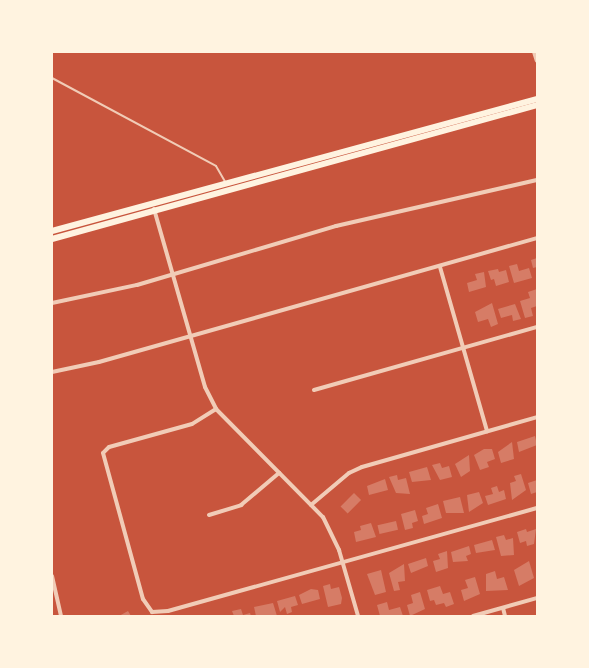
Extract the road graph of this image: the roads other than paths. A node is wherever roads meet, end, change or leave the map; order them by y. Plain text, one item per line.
1 (534, 52) edge
2 (537, 61) edge
3 (52, 78) edge
4 (537, 99) edge
5 (537, 105) edge
6 (537, 180) edge
7 (226, 183) junction
8 (228, 190) junction
9 (153, 203) junction
10 (155, 210) junction
11 (52, 231) edge
12 (537, 238) edge
13 (52, 239) edge
14 (440, 267) junction
15 (173, 276) junction
16 (52, 303) edge
17 (537, 327) edge
18 (190, 336) junction
19 (463, 348) junction
20 (52, 372) edge
21 (314, 390) dead end
22 (216, 409) junction
23 (537, 417) edge
24 (487, 431) junction
25 (279, 473) junction
26 (311, 505) junction
27 (537, 508) edge
28 (209, 515) dead end
29 (343, 564) junction
30 (52, 576) edge
31 (537, 598) edge
32 (503, 608) junction
33 (62, 616) edge
34 (358, 616) edge
35 (473, 616) edge
36 (505, 616) edge

1 - 2 street
3 - 7 lane
4 - 7 main road
5 - 8 main road
6 - 15 street
7 - 8 lane
7 - 9 main road
8 - 10 main road
9 - 10 street
9 - 11 main road
10 - 13 main road
10 - 15 street
12 - 14 street
14 - 18 street
14 - 19 street
15 - 16 street
15 - 18 street
17 - 19 street
18 - 20 street
18 - 22 street
19 - 21 street
19 - 24 street
22 - 25 street
22 - 29 street
23 - 24 street
24 - 26 street
25 - 26 street
25 - 28 street
26 - 29 street
27 - 29 street
29 - 34 street
30 - 33 street
31 - 32 street
32 - 35 street
32 - 36 street

